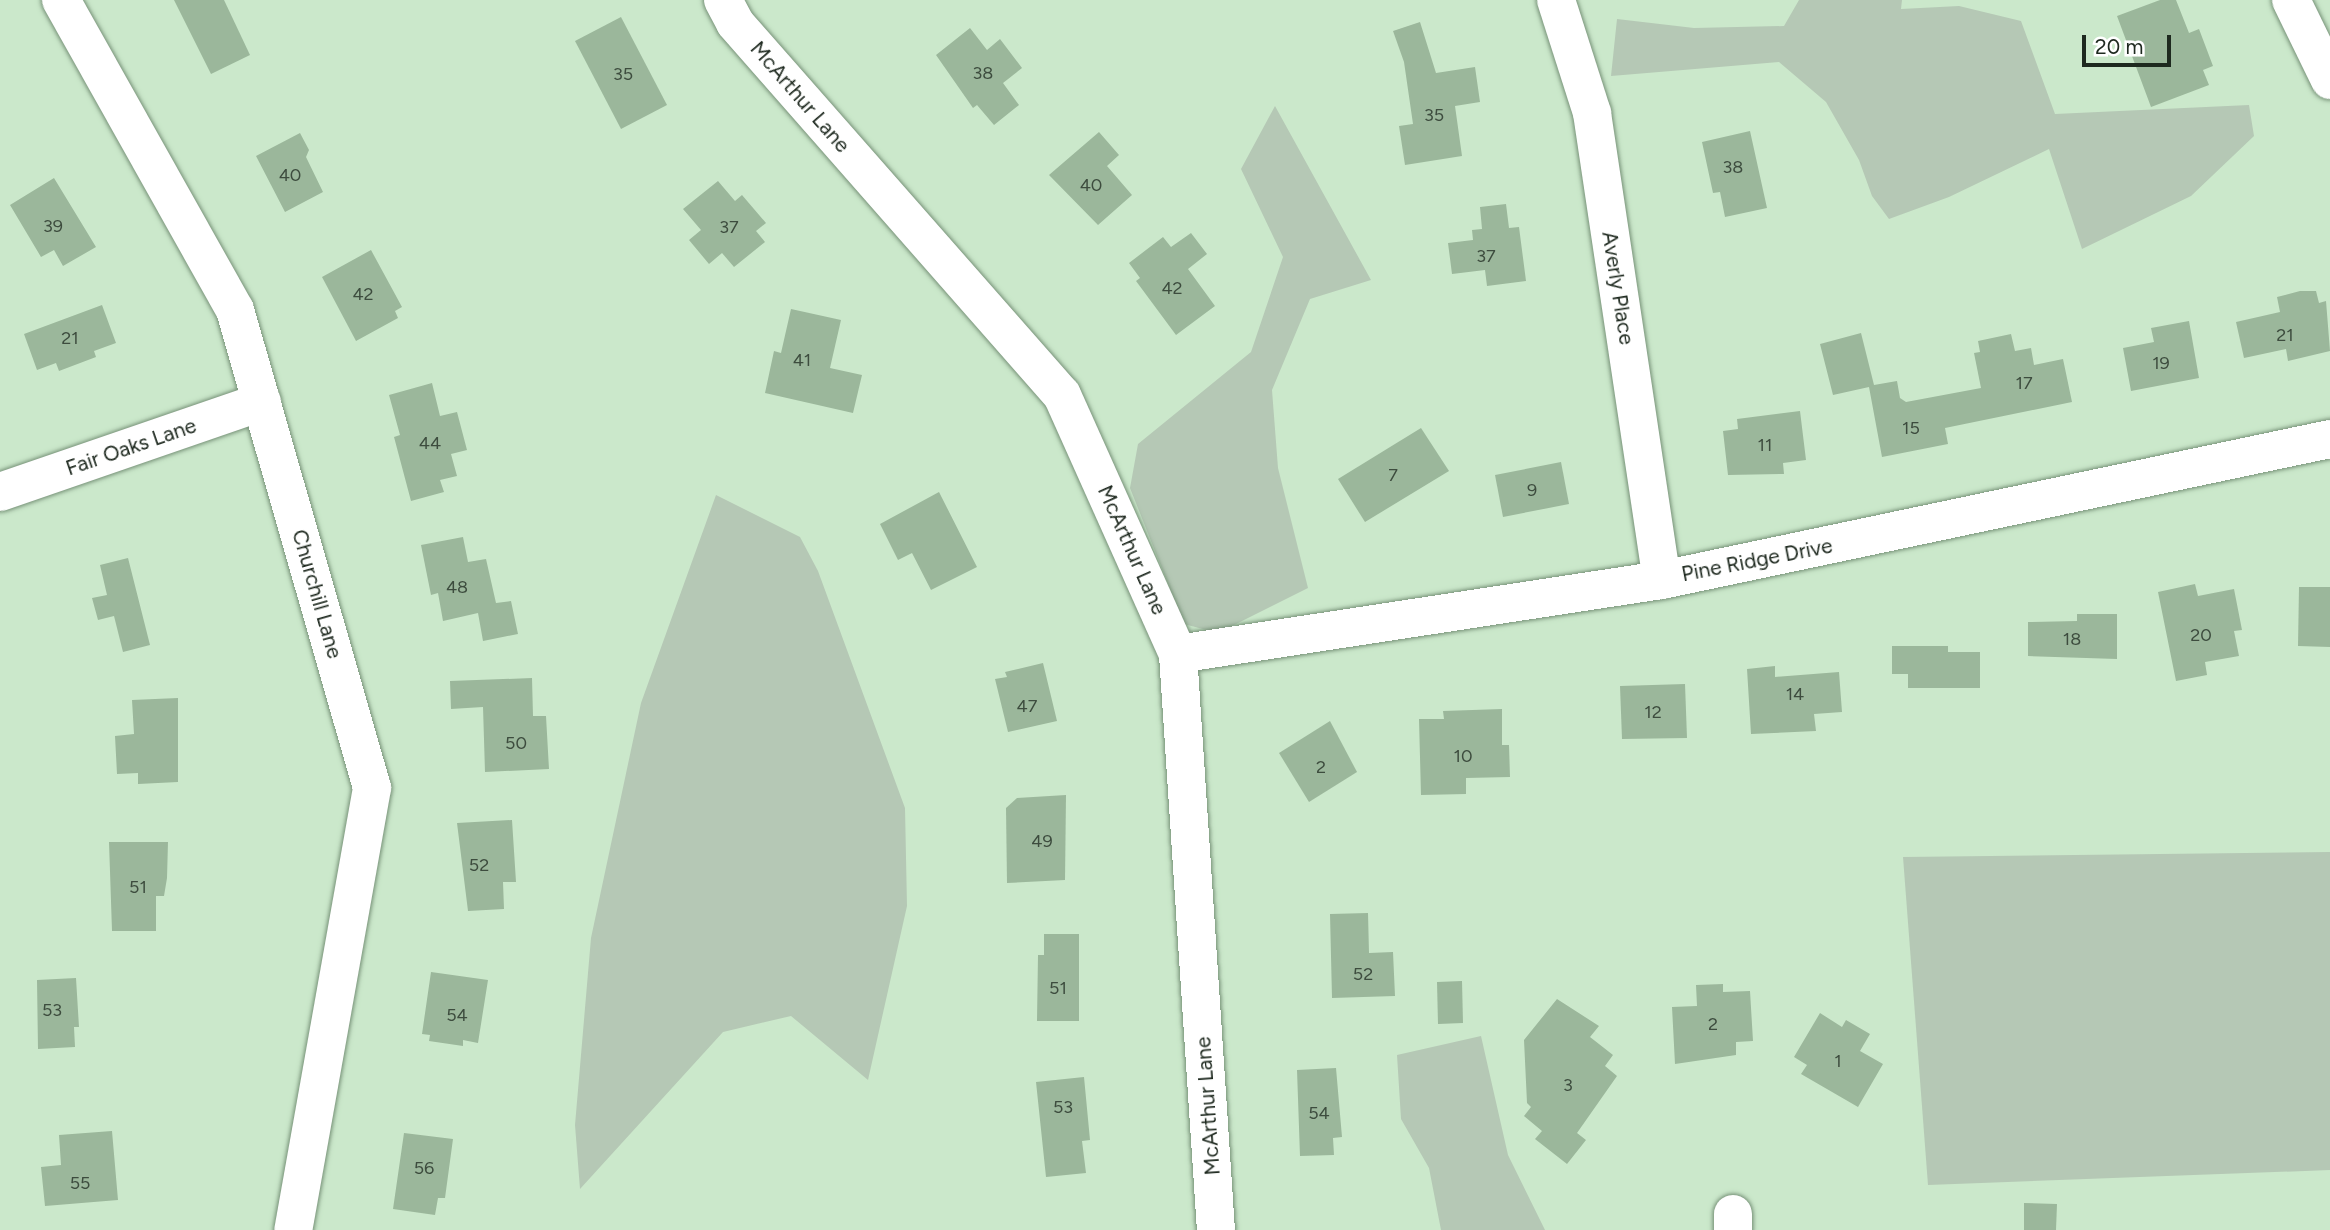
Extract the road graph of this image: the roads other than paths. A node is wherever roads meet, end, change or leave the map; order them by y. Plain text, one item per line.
1 (61, 0) edge
2 (723, 0) edge
3 (1556, 0) edge
4 (2291, 0) edge
5 (2330, 80) edge
6 (262, 402) junction
7 (2330, 439) edge
8 (0, 492) edge
9 (1662, 580) junction
10 (1178, 654) junction
11 (293, 1230) edge
12 (1216, 1230) edge

1 - 6 street, Churchill Lane
2 - 10 street, McArthur Lane
3 - 9 street, Averly Place
4 - 5 street
6 - 8 street, Fair Oaks Lane
6 - 11 street, Churchill Lane
7 - 9 street, Pine Ridge Drive
9 - 10 street, Pine Ridge Drive
10 - 12 street, McArthur Lane

